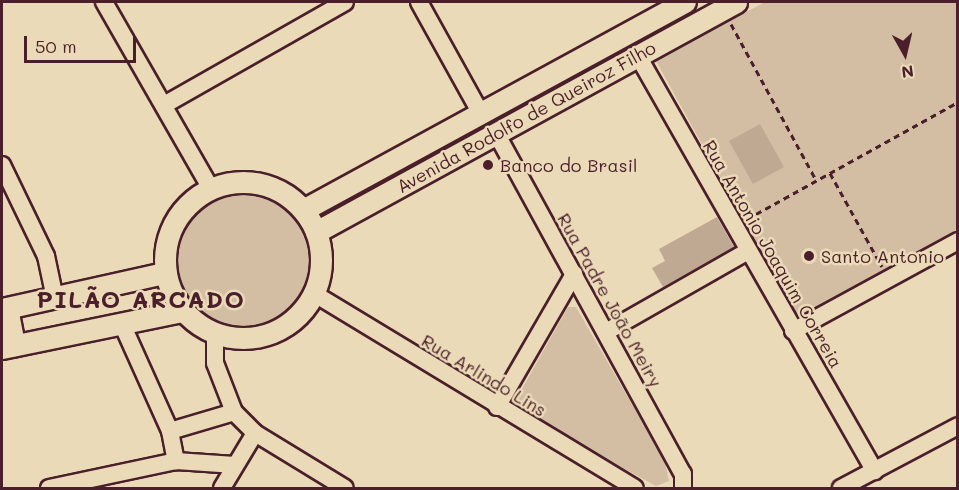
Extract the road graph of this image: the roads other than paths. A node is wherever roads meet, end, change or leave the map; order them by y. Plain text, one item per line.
1 (104, 2) edge
2 (345, 2) edge
3 (419, 2) edge
4 (685, 2) edge
5 (730, 5) edge
6 (638, 56) junction
7 (164, 105) junction
8 (481, 114) junction
9 (496, 133) junction
10 (2, 165) edge
11 (211, 189) junction
12 (303, 210) junction
13 (316, 232) junction
14 (957, 241) edge
15 (748, 251) junction
16 (165, 273) junction
17 (574, 274) junction
18 (313, 293) junction
19 (54, 295) junction
20 (4, 309) edge
21 (183, 311) junction
22 (122, 324) junction
23 (794, 331) junction
24 (606, 332) junction
25 (214, 333) junction
26 (8, 347) edge
27 (497, 407) junction
28 (234, 412) junction
29 (957, 426) edge
30 (170, 431) junction
31 (255, 433) junction
32 (176, 461) junction
33 (235, 465) junction
34 (875, 471) junction
35 (49, 489) edge
36 (222, 489) edge
37 (345, 489) edge
38 (635, 489) edge
39 (683, 489) edge
40 (841, 489) edge

1 - 7 street
2 - 7 street
3 - 8 street
4 - 8 main road, Avenida Rodolfo de Queiroz Filho
5 - 6 main road, Avenida Rodolfo de Queiroz Filho
6 - 9 main road, Avenida Rodolfo de Queiroz Filho
6 - 15 street, Rua Antonio Joaquim Correia
7 - 11 street
8 - 12 main road, Avenida Rodolfo de Queiroz Filho
9 - 13 main road, Avenida Rodolfo de Queiroz Filho
9 - 17 street, Rua Padre João Meiry
10 - 19 street
11 - 12 main road
11 - 16 main road
12 - 13 main road
13 - 18 main road
14 - 23 street
15 - 23 street, Rua Antonio Joaquim Correia
15 - 24 street
16 - 19 main road
16 - 21 main road
17 - 24 street, Rua Padre João Meiry
17 - 27 street
18 - 25 main road
18 - 27 street, Rua Arlindo Lins
19 - 20 main road
20 - 26 main road
21 - 22 main road
21 - 25 main road
22 - 26 main road
22 - 30 street
23 - 34 street, Rua Antonio Joaquim Correia
24 - 39 street, Rua Padre João Meiry
25 - 28 street
27 - 38 street, Rua Arlindo Lins
28 - 30 street
28 - 31 street
29 - 34 street
30 - 32 street
31 - 33 street
31 - 37 street
32 - 33 street
32 - 35 street
33 - 36 street
34 - 40 street

